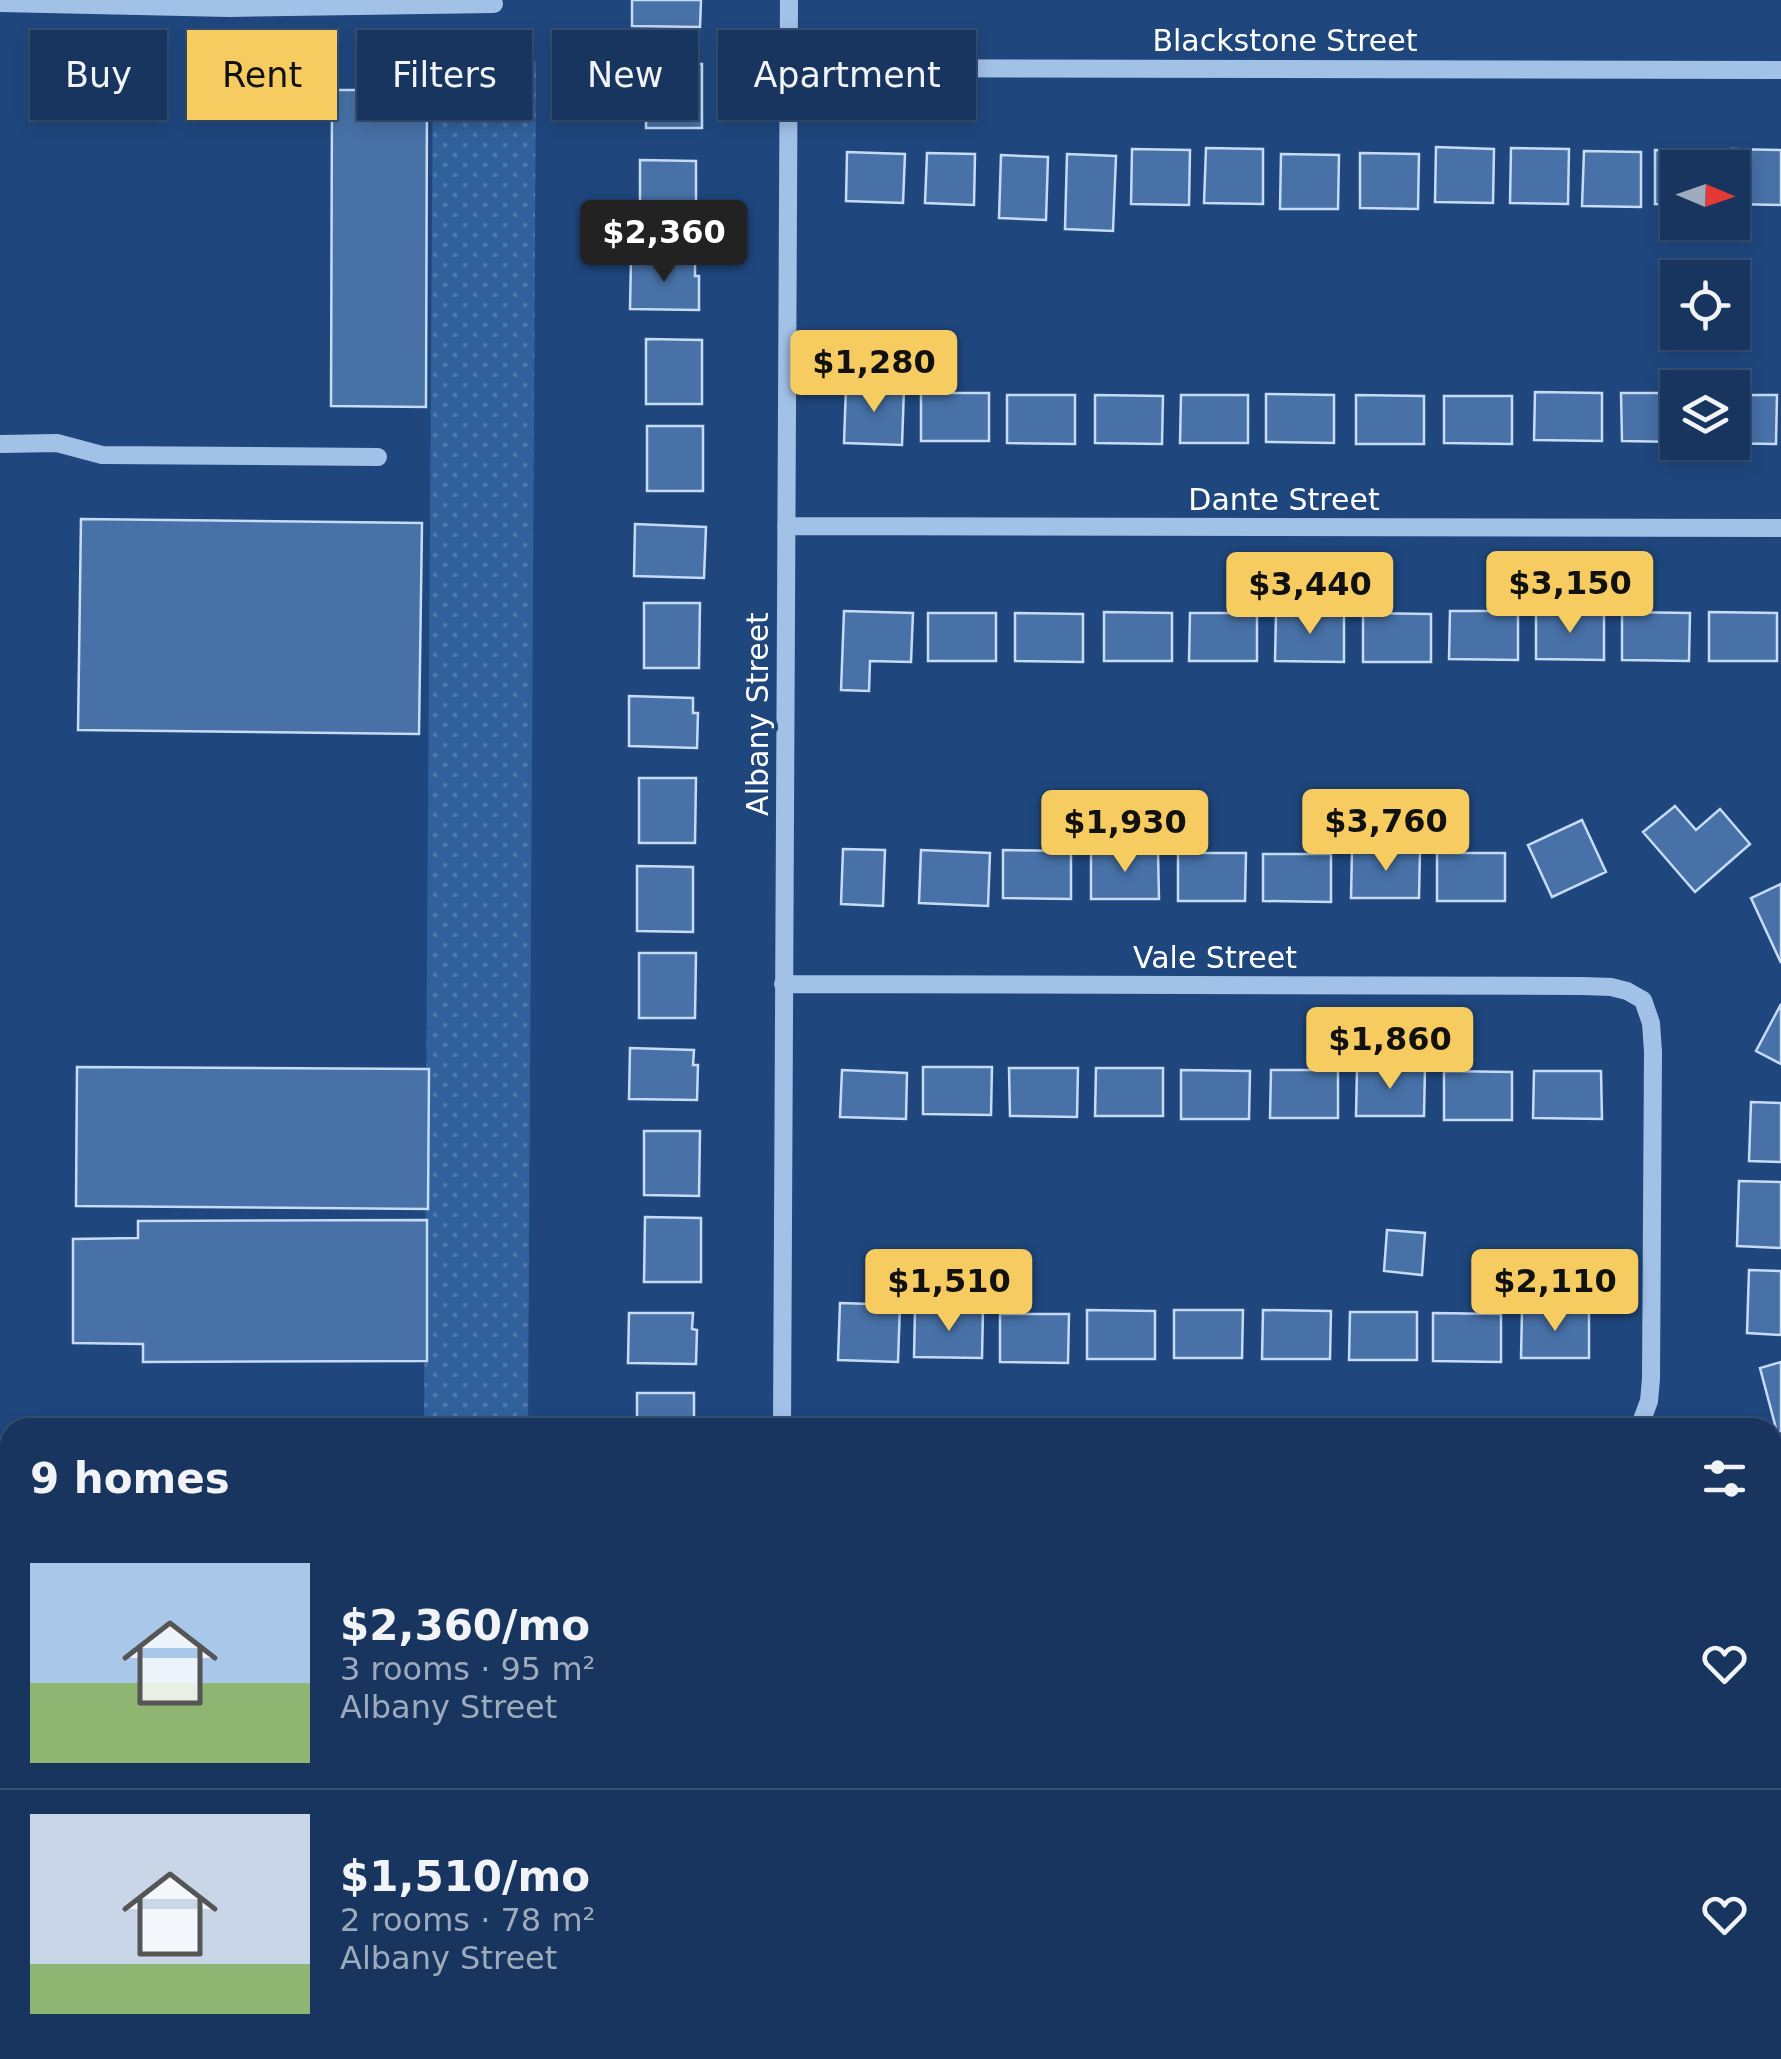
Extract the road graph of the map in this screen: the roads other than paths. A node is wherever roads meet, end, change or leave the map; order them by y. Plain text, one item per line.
1 (789, 0) edge
2 (0, 3) edge
3 (494, 4) dead end
4 (789, 30) edge
5 (976, 68) edge
6 (1781, 70) edge
7 (789, 120) edge
8 (0, 444) edge
9 (378, 457) dead end
10 (786, 526) junction
11 (1781, 528) edge
12 (784, 984) junction
13 (782, 1418) edge
14 (1643, 1418) edge

1 - 4 street, Albany Street
2 - 3 street
5 - 6 street, Blackstone Street
7 - 10 street, Albany Street
8 - 9 street
10 - 11 street, Dante Street
10 - 12 street, Albany Street
12 - 13 street, Albany Street
12 - 14 street, Vale Street

